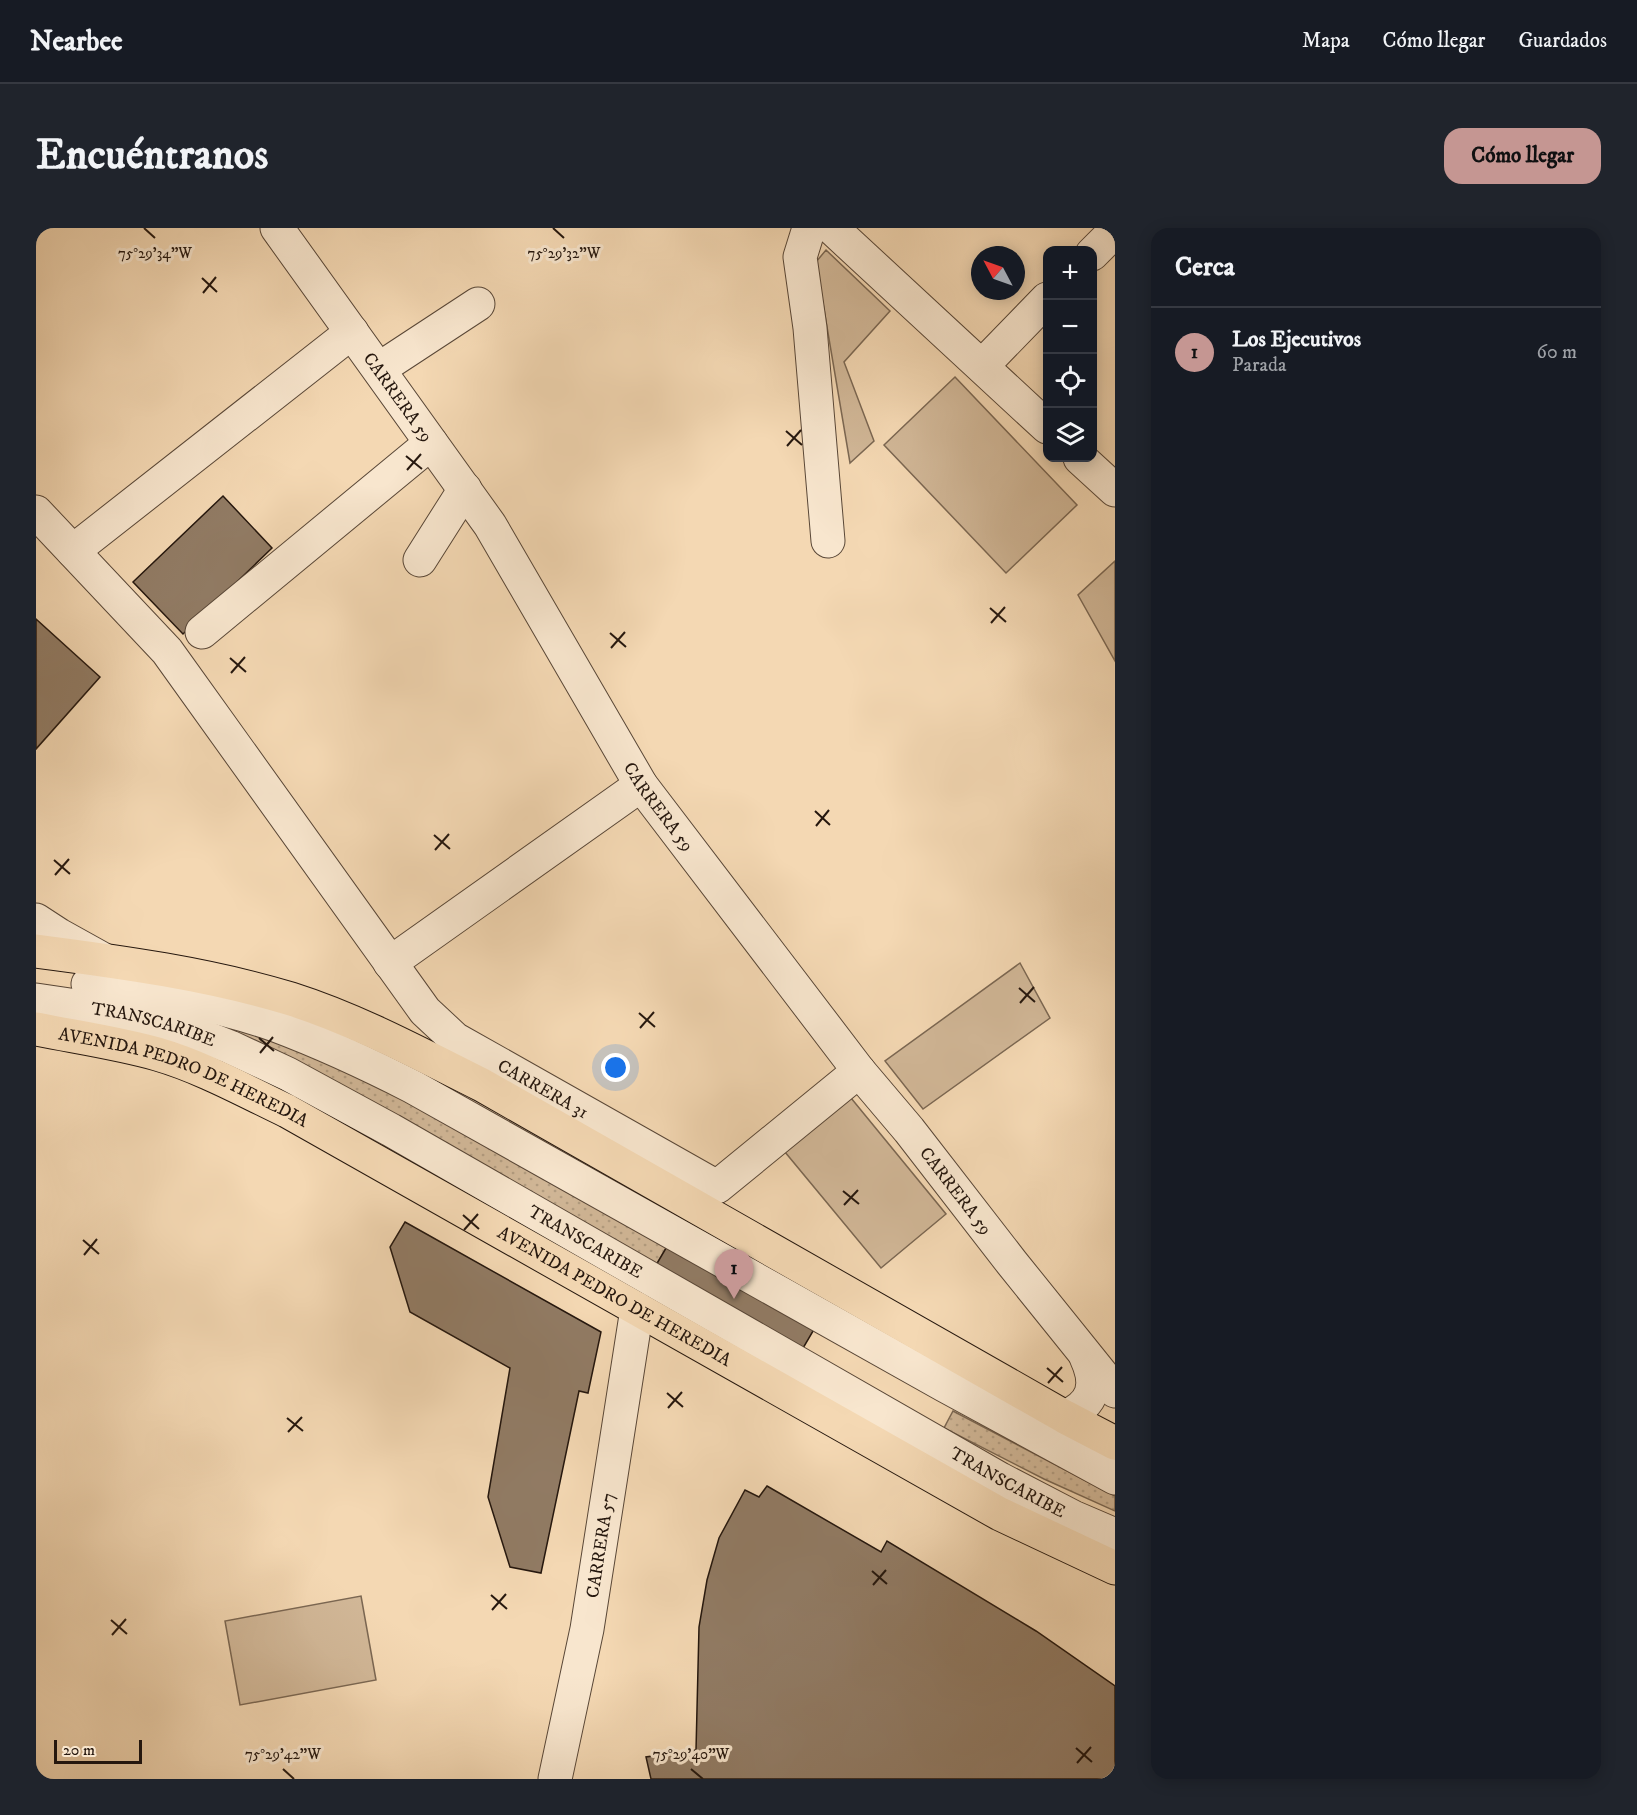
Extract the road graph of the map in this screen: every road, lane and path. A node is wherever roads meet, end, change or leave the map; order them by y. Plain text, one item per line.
1 (277, 228) edge
2 (809, 228) edge
3 (832, 228) edge
4 (1115, 231) edge
5 (1097, 249) edge
6 (1046, 300) edge
7 (478, 304) dead end
8 (352, 333) junction
9 (982, 366) junction
10 (379, 369) junction
11 (1043, 423) edge
12 (431, 443) junction
13 (1084, 462) edge
14 (465, 489) junction
15 (1115, 490) edge
16 (36, 512) edge
17 (828, 541) dead end
18 (73, 550) junction
19 (420, 560) dead end
20 (202, 632) dead end
21 (641, 786) junction
22 (36, 920) edge
23 (36, 951) edge
24 (106, 960) junction
25 (390, 963) junction
26 (36, 977) edge
27 (36, 1000) edge
28 (36, 1029) edge
29 (859, 1071) junction
30 (637, 1309) junction
31 (1086, 1357) junction
32 (1115, 1391) edge
33 (1065, 1417) junction
34 (1115, 1443) edge
35 (1115, 1478) edge
36 (1115, 1535) edge
37 (1115, 1568) edge
38 (563, 1741) junction
39 (555, 1779) edge
40 (579, 1779) edge

1 - 8 street, CARRERA 59
2 - 17 street
3 - 9 street
4 - 5 street
6 - 9 street
7 - 10 street
8 - 10 street, CARRERA 59
8 - 18 street
9 - 11 street
10 - 12 street, CARRERA 59
12 - 14 street, CARRERA 59
12 - 20 street
13 - 15 street
14 - 19 street
14 - 21 street, CARRERA 59
16 - 18 street, CARRERA 31
18 - 25 street, CARRERA 31
21 - 25 street
21 - 29 street, CARRERA 59
22 - 24 street
23 - 24 highway
24 - 33 highway
25 - 29 street, CARRERA 31
26 - 35 street, TRANSCARIBE
27 - 36 street, TRANSCARIBE
28 - 30 highway, AVENIDA PEDRO DE HEREDIA
29 - 31 street, CARRERA 59
30 - 37 highway, AVENIDA PEDRO DE HEREDIA
30 - 38 street, CARRERA 57
31 - 32 street, CARRERA 59
31 - 33 street, CARRERA 59
33 - 34 highway
38 - 39 street, CARRERA 57
38 - 40 street

